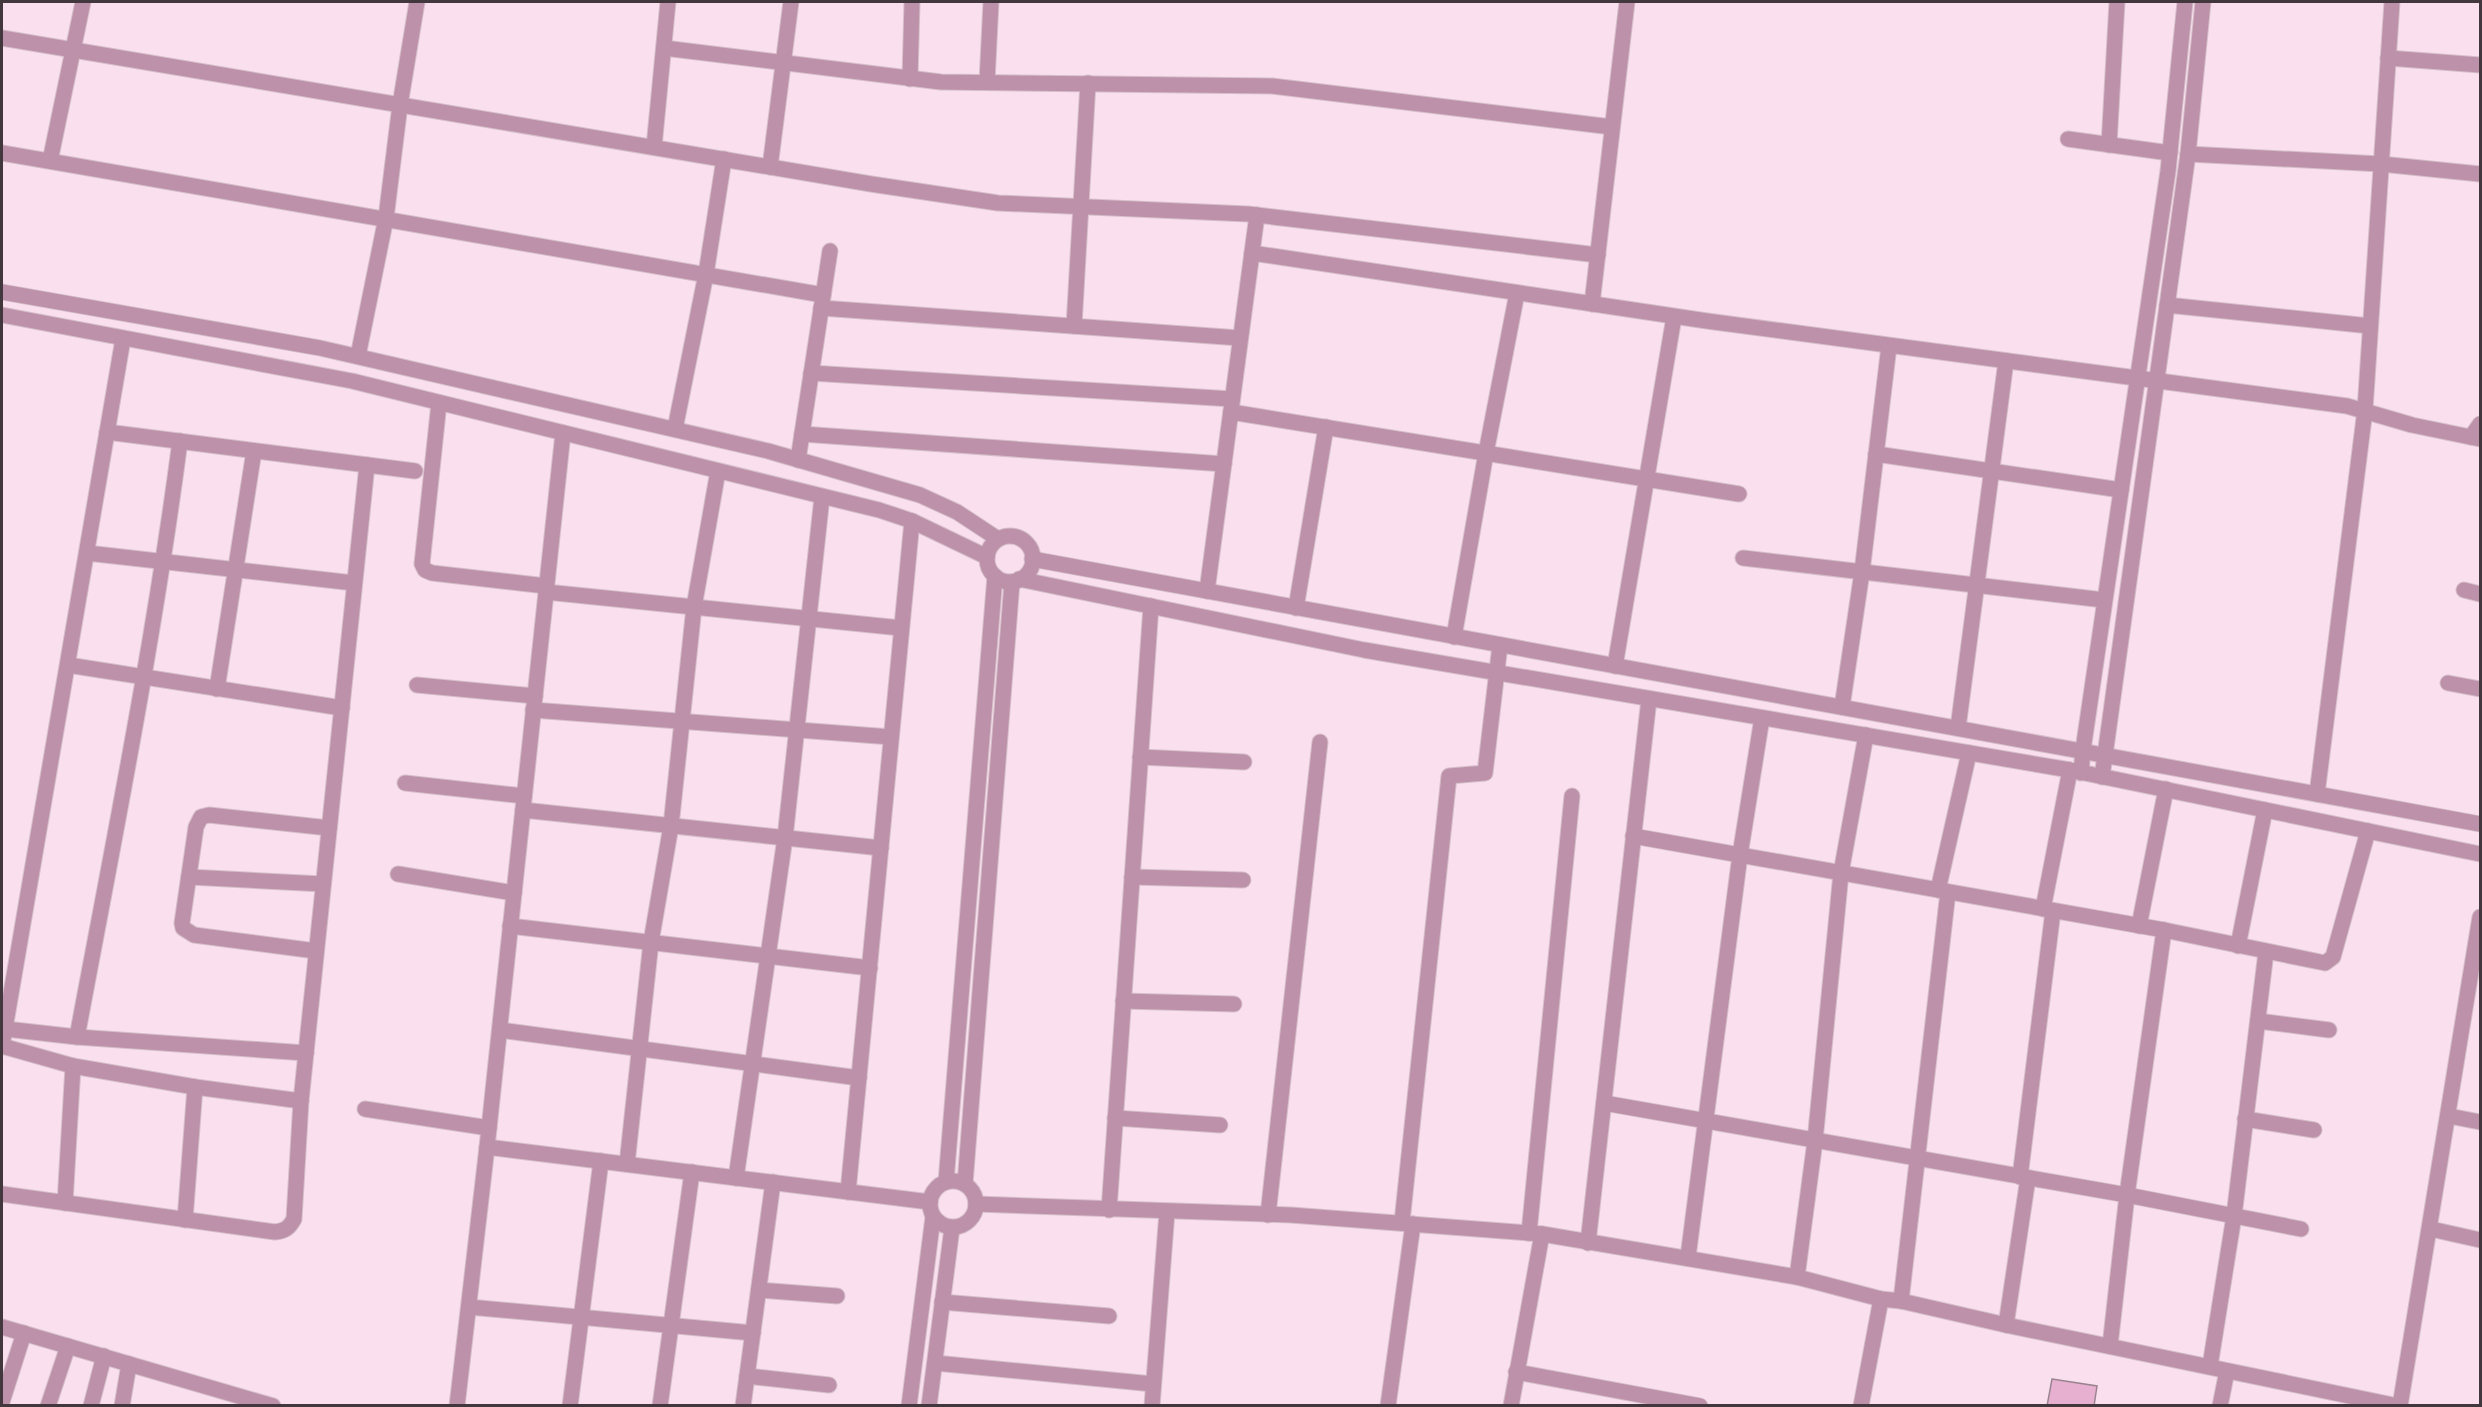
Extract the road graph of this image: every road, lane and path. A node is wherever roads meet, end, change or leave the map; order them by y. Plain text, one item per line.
1 (83, 2) edge
2 (417, 2) edge
3 (668, 2) edge
4 (791, 2) edge
5 (912, 2) edge
6 (991, 2) edge
7 (1627, 2) edge
8 (2117, 2) edge
9 (2185, 2) edge
10 (2203, 2) edge
11 (2392, 2) edge
12 (2, 38) edge
13 (664, 48) junction
14 (74, 50) junction
15 (2388, 58) junction
16 (784, 63) junction
17 (2481, 65) edge
18 (910, 79) junction
19 (987, 82) junction
20 (1088, 83) junction
21 (400, 105) junction
22 (1612, 127) junction
23 (2068, 139) dead end
24 (2109, 144) junction
25 (654, 147) junction
26 (2, 153) edge
27 (2170, 153) junction
28 (2188, 154) junction
29 (724, 159) junction
30 (50, 161) junction
31 (2381, 164) junction
32 (770, 167) junction
33 (2480, 169) edge
34 (1082, 207) junction
35 (1257, 215) junction
36 (386, 218) junction
37 (830, 251) dead end
38 (1252, 253) junction
39 (1598, 255) junction
40 (706, 274) junction
41 (2, 292) edge
42 (1517, 293) junction
43 (822, 302) junction
44 (1592, 304) junction
45 (2167, 305) junction
46 (2, 315) edge
47 (1674, 316) junction
48 (1074, 326) junction
49 (2370, 326) junction
50 (1240, 338) junction
51 (123, 339) junction
52 (1889, 346) junction
53 (358, 356) junction
54 (2006, 361) junction
55 (811, 373) junction
56 (2137, 379) junction
57 (2157, 381) junction
58 (439, 403) junction
59 (1232, 406) junction
60 (2365, 410) junction
61 (2481, 424) edge
62 (1326, 427) junction
63 (675, 429) junction
64 (107, 432) junction
65 (563, 433) junction
66 (802, 434) junction
67 (2476, 438) edge
68 (180, 441) junction
69 (254, 451) junction
70 (1486, 453) junction
71 (1876, 454) junction
72 (798, 460) junction
73 (1224, 464) junction
74 (367, 465) junction
75 (415, 471) dead end
76 (718, 471) junction
77 (1992, 472) junction
78 (1647, 479) junction
79 (2121, 490) junction
80 (1739, 494) dead end
81 (822, 496) junction
82 (912, 521) junction
83 (998, 538) junction
84 (87, 553) junction
85 (987, 557) junction
86 (1743, 558) dead end
87 (1032, 559) junction
88 (164, 561) junction
89 (237, 569) junction
90 (1862, 572) junction
91 (995, 576) junction
92 (1016, 581) junction
93 (354, 582) junction
94 (1978, 585) junction
95 (546, 589) junction
96 (2464, 590) dead end
97 (1207, 591) junction
98 (2481, 594) edge
99 (2104, 600) junction
100 (1151, 606) junction
101 (694, 607) junction
102 (1296, 608) junction
103 (809, 619) junction
104 (902, 628) junction
105 (1454, 637) junction
106 (1500, 645) junction
107 (68, 665) junction
108 (1614, 666) junction
109 (1498, 673) junction
110 (144, 677) junction
111 (2448, 683) dead end
112 (417, 685) dead end
113 (217, 688) junction
114 (2481, 689) edge
115 (1649, 699) junction
116 (534, 703) junction
117 (342, 708) junction
118 (1842, 708) junction
119 (1762, 718) junction
120 (682, 721) junction
121 (1958, 728) junction
122 (798, 730) junction
123 (1866, 735) junction
124 (891, 737) junction
125 (1320, 742) dead end
126 (2083, 750) junction
127 (1969, 753) junction
128 (2106, 754) junction
129 (1140, 758) junction
130 (1244, 762) dead end
131 (2076, 772) junction
132 (2102, 777) junction
133 (405, 783) dead end
134 (2166, 789) junction
135 (2317, 794) junction
136 (1572, 796) dead end
137 (524, 803) junction
138 (2265, 810) junction
139 (2481, 824) edge
140 (671, 825) junction
141 (329, 828) junction
142 (2368, 831) junction
143 (1634, 836) junction
144 (785, 838) junction
145 (881, 848) junction
146 (2481, 854) edge
147 (1740, 855) junction
148 (1841, 873) junction
149 (398, 874) dead end
150 (189, 877) junction
151 (1132, 877) junction
152 (1243, 880) dead end
153 (323, 884) junction
154 (1943, 891) junction
155 (514, 893) junction
156 (2048, 910) junction
157 (2481, 917) edge
158 (510, 926) junction
159 (2139, 926) junction
160 (2164, 930) junction
161 (651, 942) junction
162 (2238, 946) junction
163 (316, 951) junction
164 (2266, 952) junction
165 (768, 956) junction
166 (870, 968) junction
167 (1123, 1002) junction
168 (1234, 1004) dead end
169 (2474, 1008) edge
170 (2258, 1021) junction
171 (6, 1029) junction
172 (500, 1030) junction
173 (2329, 1030) dead end
174 (77, 1037) junction
175 (2, 1046) edge
176 (639, 1048) junction
177 (306, 1053) junction
178 (754, 1064) junction
179 (73, 1066) junction
180 (859, 1078) junction
181 (195, 1087) junction
182 (301, 1101) junction
183 (1604, 1103) junction
184 (365, 1109) dead end
185 (2449, 1116) junction
186 (1115, 1118) junction
187 (2246, 1119) junction
188 (1706, 1121) junction
189 (2481, 1122) edge
190 (1220, 1125) dead end
191 (489, 1128) junction
192 (2314, 1130) dead end
193 (1815, 1141) junction
194 (487, 1147) junction
195 (1919, 1159) junction
196 (601, 1161) junction
197 (627, 1164) junction
198 (692, 1172) junction
199 (2024, 1177) junction
200 (736, 1178) junction
201 (773, 1182) junction
202 (946, 1182) junction
203 (965, 1184) junction
204 (848, 1192) junction
205 (2, 1194) edge
206 (2127, 1195) junction
207 (65, 1203) junction
208 (976, 1204) junction
209 (931, 1209) junction
210 (1109, 1210) junction
211 (1167, 1212) junction
212 (1269, 1215) junction
213 (2234, 1216) junction
214 (185, 1220) junction
215 (1407, 1223) junction
216 (952, 1228) junction
217 (2301, 1229) dead end
218 (2431, 1229) junction
219 (1536, 1233) junction
220 (2481, 1240) edge
221 (1588, 1243) junction
222 (1688, 1257) junction
223 (1797, 1277) junction
224 (759, 1290) junction
225 (837, 1296) dead end
226 (1881, 1299) junction
227 (1901, 1301) junction
228 (942, 1302) junction
229 (469, 1306) junction
230 (1109, 1316) dead end
231 (582, 1317) junction
232 (2006, 1325) junction
233 (671, 1326) junction
234 (2, 1327) edge
235 (24, 1333) junction
236 (753, 1333) junction
237 (68, 1346) junction
238 (2110, 1346) junction
239 (104, 1356) junction
240 (935, 1363) junction
241 (129, 1364) junction
242 (2210, 1366) junction
243 (1516, 1371) junction
244 (2227, 1371) junction
245 (747, 1376) junction
246 (1153, 1384) junction
247 (829, 1385) dead end
248 (2, 1402) edge
249 (48, 1406) edge
250 (91, 1406) edge
251 (122, 1406) edge
252 (273, 1406) edge
253 (457, 1406) edge
254 (570, 1406) edge
255 (660, 1406) edge
256 (743, 1406) edge
257 (909, 1406) edge
258 (929, 1406) edge
259 (1152, 1406) edge
260 (1388, 1406) edge
261 (1511, 1406) edge
262 (1700, 1406) edge
263 (1861, 1406) edge
264 (2220, 1406) edge
265 (2399, 1406) edge

1 - 14 street
2 - 21 street
3 - 13 street
4 - 16 street
5 - 18 street
6 - 19 street
7 - 22 street
8 - 24 street
9 - 27 street
10 - 28 street
11 - 15 street
12 - 14 street
13 - 16 street
13 - 25 street
14 - 21 street
14 - 30 street
15 - 17 street
15 - 31 street
16 - 18 street
16 - 32 street
18 - 19 street
19 - 20 street
20 - 22 street
20 - 34 street
21 - 25 street
21 - 36 street
22 - 39 street
23 - 24 street
24 - 27 street
25 - 29 street
26 - 30 street
27 - 56 street
28 - 31 street
28 - 45 street
29 - 32 street
29 - 40 street
30 - 36 street
31 - 33 street
31 - 49 street
32 - 34 street
34 - 35 street
34 - 48 street
35 - 38 street
35 - 39 street
36 - 40 street
36 - 53 street
37 - 43 street
38 - 42 street
38 - 50 street
39 - 44 street
40 - 43 street
40 - 63 street
41 - 53 street
42 - 44 street
42 - 70 street
43 - 48 street
43 - 55 street
44 - 47 street
45 - 49 street
45 - 57 street
46 - 51 street
47 - 52 street
47 - 78 street
48 - 50 street
49 - 60 street
50 - 59 street
51 - 58 street
51 - 64 street
52 - 54 street
52 - 71 street
53 - 63 street
54 - 56 street
54 - 77 street
55 - 59 street
55 - 66 street
56 - 57 street
56 - 79 street
57 - 60 street
57 - 128 street
58 - 65 street
58 - 95 street
59 - 62 street
59 - 73 street
60 - 67 street
60 - 135 street
61 - 67 street
62 - 70 street
62 - 102 street
63 - 72 street
64 - 68 street
64 - 84 street
65 - 76 street
65 - 95 street
66 - 72 street
66 - 73 street
68 - 69 street
68 - 88 street
69 - 74 street
69 - 89 street
70 - 78 street
70 - 105 street
71 - 77 street
71 - 90 street
72 - 83 street
73 - 97 street
74 - 75 street
74 - 93 street
76 - 81 street
76 - 101 street
77 - 79 street
77 - 94 street
78 - 80 street
78 - 108 street
79 - 99 street
81 - 82 street
81 - 103 street
82 - 85 street
82 - 104 street
83 - 85 street
83 - 87 street
84 - 88 street
84 - 107 street
85 - 91 street
86 - 90 street
87 - 92 street
87 - 97 street
88 - 89 street
88 - 110 street
89 - 93 street
89 - 113 street
90 - 94 street
90 - 118 street
91 - 92 street
91 - 202 street
92 - 100 street
92 - 203 street
93 - 117 street
94 - 99 street
94 - 121 street
95 - 101 street
95 - 116 street
96 - 98 street
97 - 102 street
99 - 126 street
100 - 109 street
100 - 129 street
101 - 103 street
101 - 120 street
102 - 105 street
103 - 104 street
103 - 122 street
104 - 124 street
105 - 106 street
106 - 108 street
106 - 109 street
107 - 110 street
107 - 171 street
108 - 118 street
109 - 115 street
109 - 215 street
110 - 113 street
110 - 174 street
111 - 114 street
112 - 116 street
113 - 117 street
115 - 119 street
115 - 143 street
116 - 120 street
116 - 137 street
117 - 141 street
118 - 121 street
119 - 123 street
119 - 147 street
120 - 122 street
120 - 140 street
121 - 126 street
122 - 124 street
122 - 144 street
123 - 127 street
123 - 148 street
124 - 145 street
125 - 212 street
126 - 128 street
126 - 131 street
127 - 131 street
127 - 154 street
128 - 132 street
128 - 135 street
129 - 130 street
129 - 151 street
131 - 132 street
131 - 156 street
132 - 134 street
133 - 137 street
134 - 138 street
134 - 159 street
135 - 139 street
136 - 219 street
137 - 140 street
137 - 155 street
138 - 142 street
138 - 162 street
140 - 144 street
140 - 161 street
141 - 150 street
141 - 153 street
142 - 146 street
142 - 164 street
143 - 147 street
143 - 183 street
144 - 145 street
144 - 165 street
145 - 166 street
147 - 148 street
147 - 188 street
148 - 154 street
148 - 193 street
149 - 155 street
150 - 153 street
150 - 163 street
151 - 152 street
151 - 167 street
153 - 163 street
154 - 156 street
154 - 195 street
155 - 158 street
156 - 159 street
156 - 199 street
157 - 169 street
158 - 161 street
158 - 172 street
159 - 160 street
160 - 162 street
160 - 206 street
161 - 165 street
161 - 176 street
162 - 164 street
163 - 177 street
164 - 170 street
165 - 166 street
165 - 178 street
166 - 180 street
167 - 168 street
167 - 186 street
169 - 185 street
170 - 173 street
170 - 187 street
171 - 174 street
171 - 175 street
172 - 176 street
172 - 191 street
174 - 177 street
175 - 179 street
176 - 178 street
176 - 197 street
177 - 182 street
178 - 180 street
178 - 200 street
179 - 181 street
179 - 207 street
180 - 204 street
181 - 182 street
181 - 214 street
182 - 214 street
183 - 188 street
183 - 221 street
184 - 191 street
185 - 189 street
185 - 218 street
186 - 190 street
186 - 210 street
187 - 192 street
187 - 213 street
188 - 193 street
188 - 222 street
191 - 194 street
193 - 195 street
193 - 223 street
194 - 196 street
194 - 229 street
195 - 199 street
195 - 227 street
196 - 197 street
196 - 231 street
197 - 198 street
198 - 200 street
198 - 233 street
199 - 206 street
199 - 232 street
200 - 201 street
201 - 204 street
201 - 224 street
202 - 203 street
202 - 209 street
203 - 208 street
204 - 209 street
205 - 207 street
206 - 213 street
206 - 238 street
207 - 214 street
208 - 210 street
208 - 216 street
209 - 216 street
209 - 257 street
210 - 211 street
211 - 212 street
211 - 246 street
212 - 215 street
213 - 217 street
213 - 242 street
215 - 219 street
215 - 260 street
216 - 228 street
218 - 220 street
218 - 265 street
219 - 221 street
219 - 243 street
221 - 222 street
222 - 223 street
223 - 226 street
224 - 225 street
224 - 236 street
226 - 227 street
226 - 263 street
227 - 232 street
228 - 230 street
228 - 240 street
229 - 231 street
229 - 253 street
231 - 233 street
231 - 254 street
232 - 238 street
233 - 236 street
233 - 255 street
234 - 235 street
235 - 237 street
235 - 248 street
236 - 245 street
237 - 239 street
237 - 249 street
238 - 242 street
239 - 241 street
239 - 250 street
240 - 246 street
240 - 258 street
241 - 251 street
241 - 252 street
242 - 244 street
243 - 261 street
243 - 262 street
244 - 264 street
244 - 265 street
245 - 247 street
245 - 256 street
246 - 259 street

